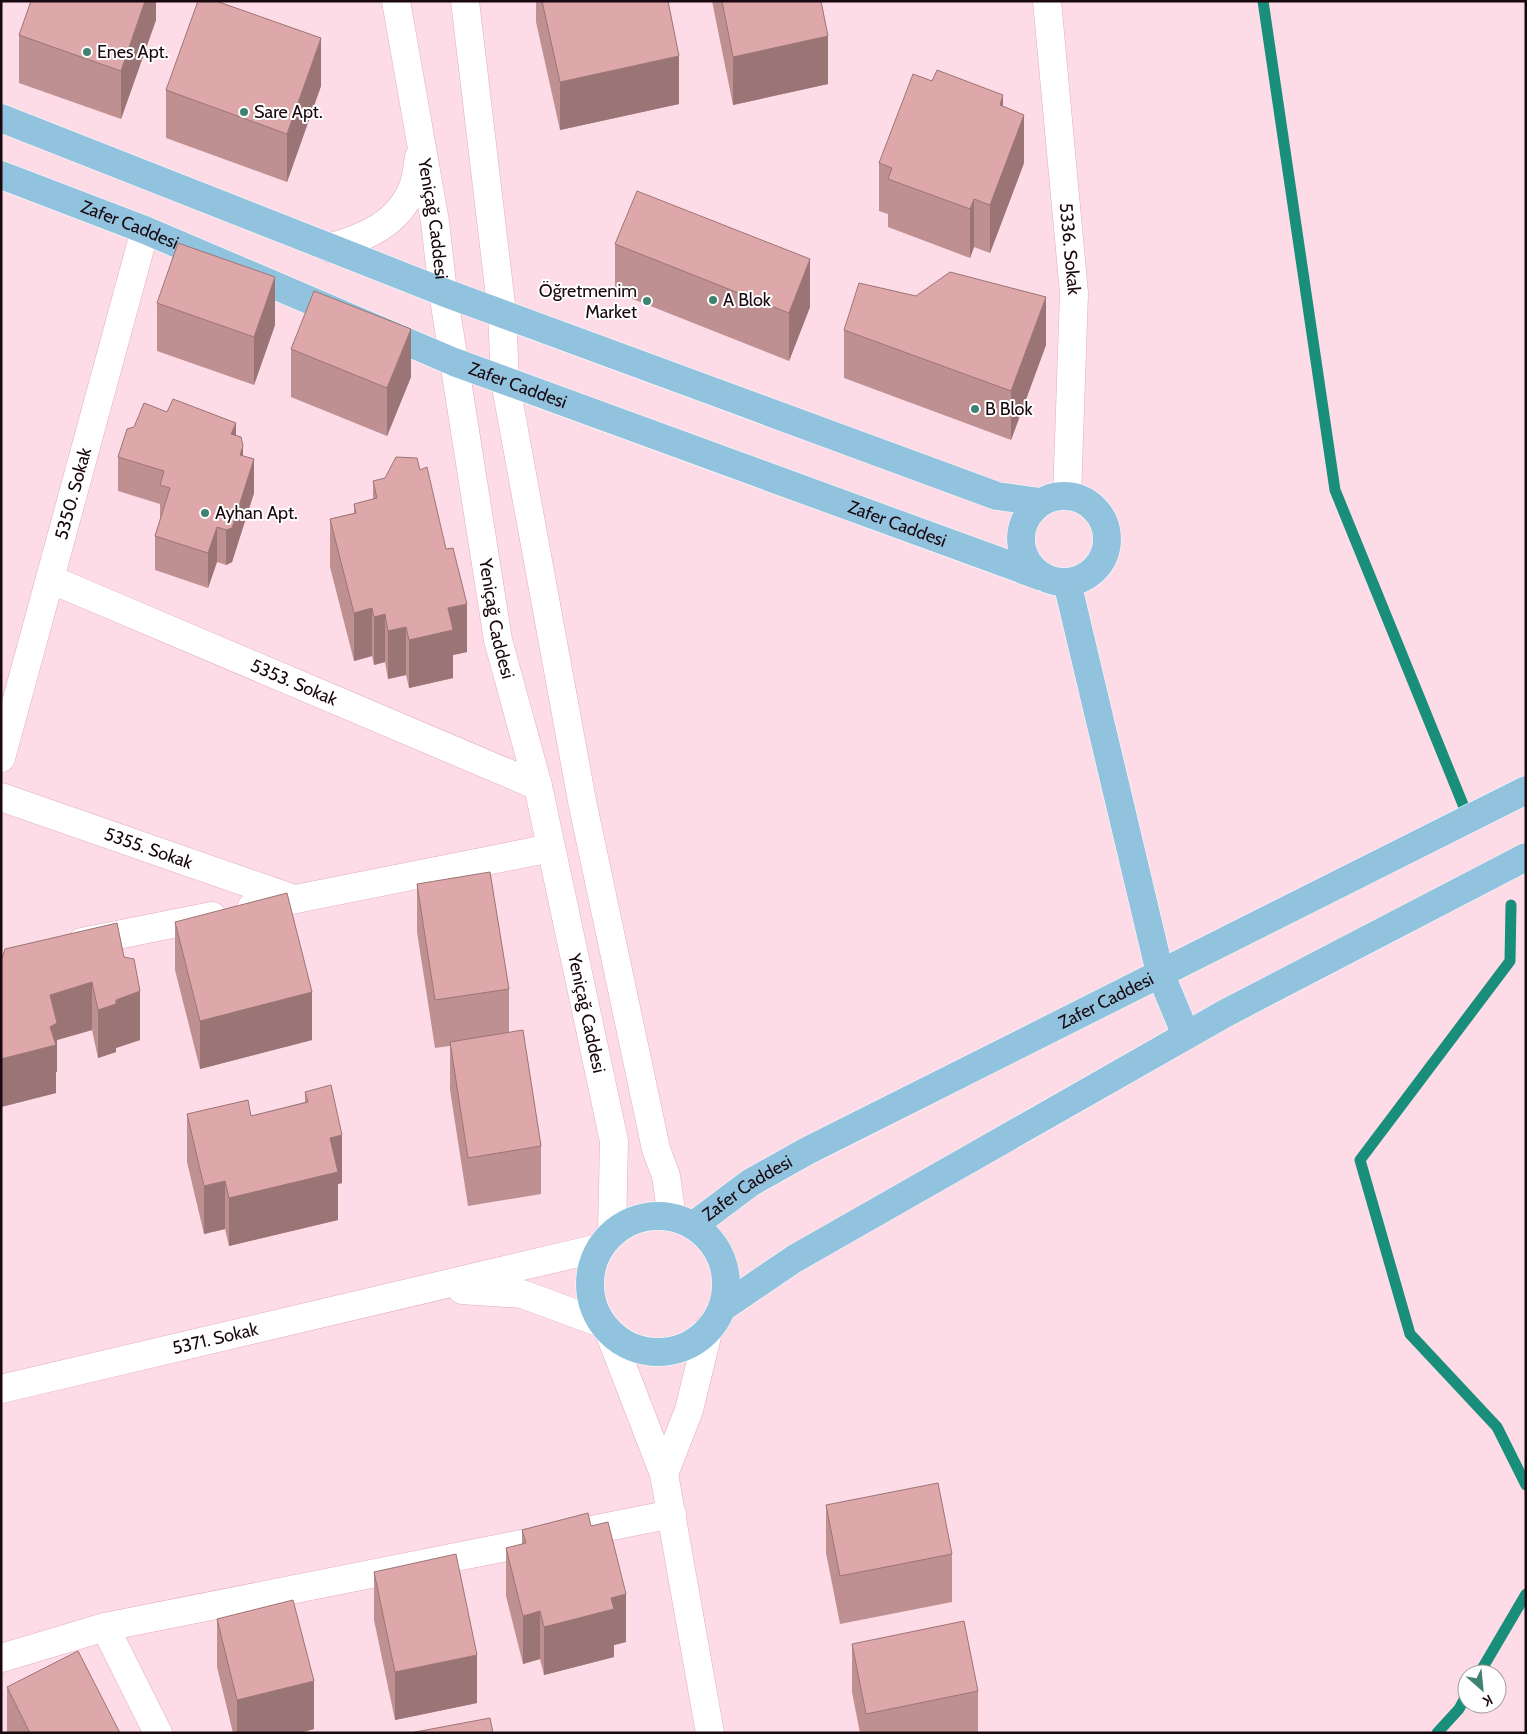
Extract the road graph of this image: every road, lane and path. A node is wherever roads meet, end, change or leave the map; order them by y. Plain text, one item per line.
1 (396, 1) edge
2 (465, 1) edge
3 (1047, 1) edge
4 (1, 118) edge
5 (421, 146) junction
6 (1, 175) edge
7 (145, 230) junction
8 (329, 248) junction
9 (443, 292) junction
10 (502, 313) junction
11 (454, 362) junction
12 (505, 381) junction
13 (1067, 496) junction
14 (1040, 502) junction
15 (1040, 576) junction
16 (50, 579) junction
17 (1067, 582) junction
18 (1, 758) edge
19 (538, 786) junction
20 (1526, 790) edge
21 (1, 797) edge
22 (551, 848) junction
23 (1526, 857) edge
24 (296, 899) junction
25 (58, 947) edge
26 (1160, 973) junction
27 (1186, 1035) junction
28 (683, 1221) junction
29 (606, 1241) junction
30 (430, 1288) junction
31 (716, 1318) junction
32 (605, 1328) junction
33 (1, 1389) edge
34 (664, 1474) junction
35 (672, 1514) junction
36 (105, 1627) junction
37 (1, 1658) edge
38 (158, 1733) edge
39 (710, 1733) edge

1 - 5 street, Yeniçağ Caddesi
2 - 10 street
3 - 13 street, 5336. Sokak
4 - 8 main road
5 - 8 street
5 - 9 street, Yeniçağ Caddesi
6 - 7 main road, Zafer Caddesi
7 - 11 main road, Zafer Caddesi
7 - 16 street, 5350. Sokak
8 - 9 main road
9 - 10 main road
9 - 11 street, Yeniçağ Caddesi
10 - 12 street
10 - 14 main road
11 - 12 main road, Zafer Caddesi
11 - 19 street, Yeniçağ Caddesi
12 - 15 main road, Zafer Caddesi
12 - 28 street
13 - 14 main road
13 - 17 main road
14 - 15 main road
15 - 17 main road
16 - 18 street, 5350. Sokak
16 - 19 street, 5353. Sokak
17 - 26 main road
19 - 22 street, Yeniçağ Caddesi
20 - 26 main road, Zafer Caddesi
21 - 24 street, 5355. Sokak
22 - 24 street
22 - 29 street, Yeniçağ Caddesi
23 - 27 main road
24 - 25 street
26 - 27 main road
26 - 28 main road, Zafer Caddesi
27 - 31 main road
28 - 29 main road
28 - 31 main road
29 - 30 street, 5371. Sokak
29 - 32 main road
30 - 32 street
30 - 33 street, 5371. Sokak
31 - 32 main road
31 - 34 street
32 - 34 street
34 - 35 street
35 - 36 street
35 - 39 street
36 - 37 street
36 - 38 street

